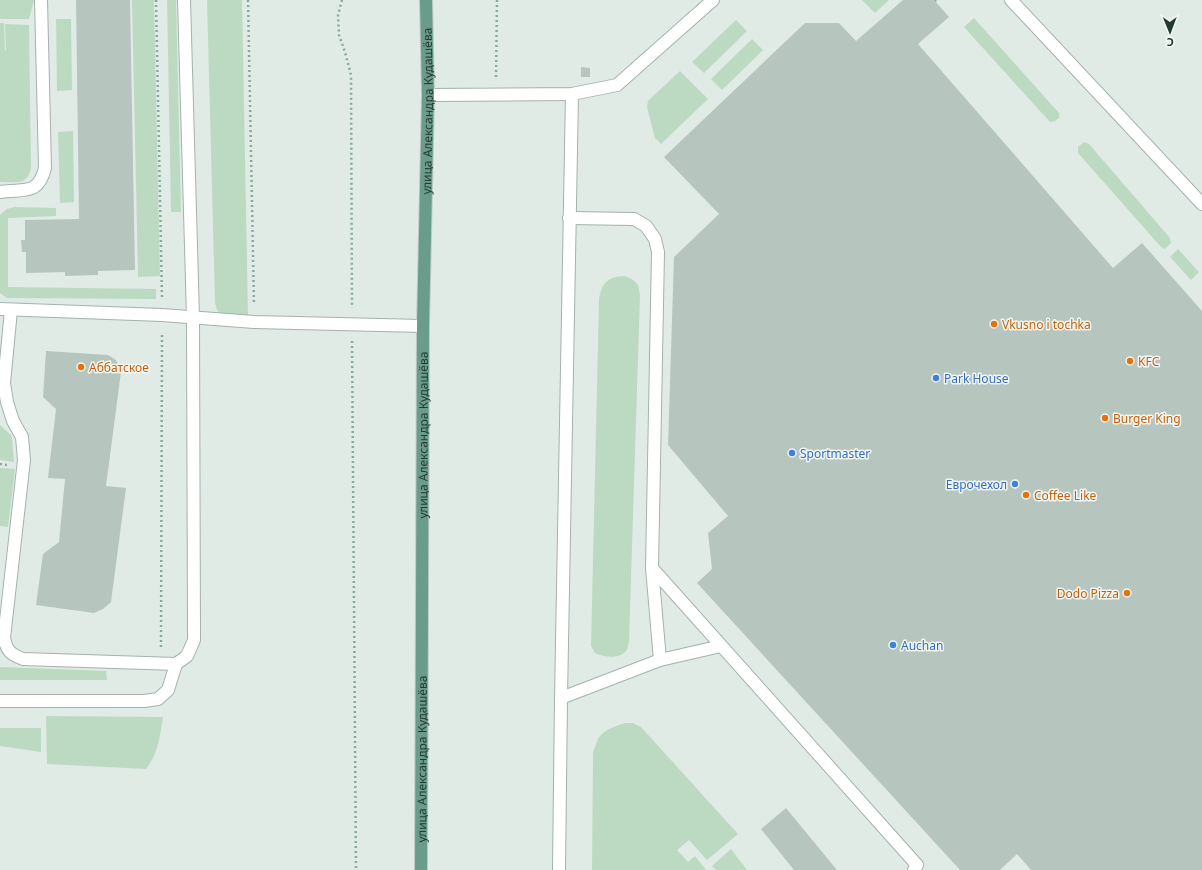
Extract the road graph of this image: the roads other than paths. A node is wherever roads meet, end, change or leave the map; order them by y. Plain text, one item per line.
1 (41, 0) edge
2 (184, 0) edge
3 (426, 0) edge
4 (713, 0) edge
5 (1016, 2) edge
6 (572, 94) junction
7 (428, 95) junction
8 (0, 192) edge
9 (1202, 204) edge
10 (570, 218) junction
11 (6, 309) edge
12 (193, 317) junction
13 (423, 326) junction
14 (652, 568) junction
15 (721, 646) junction
16 (660, 660) junction
17 (176, 664) junction
18 (561, 698) junction
19 (0, 701) edge
20 (420, 870) edge
21 (559, 870) edge
22 (914, 870) edge

1 - 8 lane
2 - 12 lane
3 - 7 main road, улица Александра Кудашёва
4 - 6 lane
5 - 9 lane
6 - 7 lane
6 - 10 lane
7 - 13 main road, улица Александра Кудашёва
10 - 14 lane
10 - 18 lane
11 - 12 lane
11 - 17 lane
12 - 13 lane
12 - 17 lane
13 - 20 main road, улица Александра Кудашёва
14 - 15 lane
14 - 16 lane
15 - 16 lane
15 - 22 lane
16 - 18 lane
17 - 19 lane
18 - 21 lane

